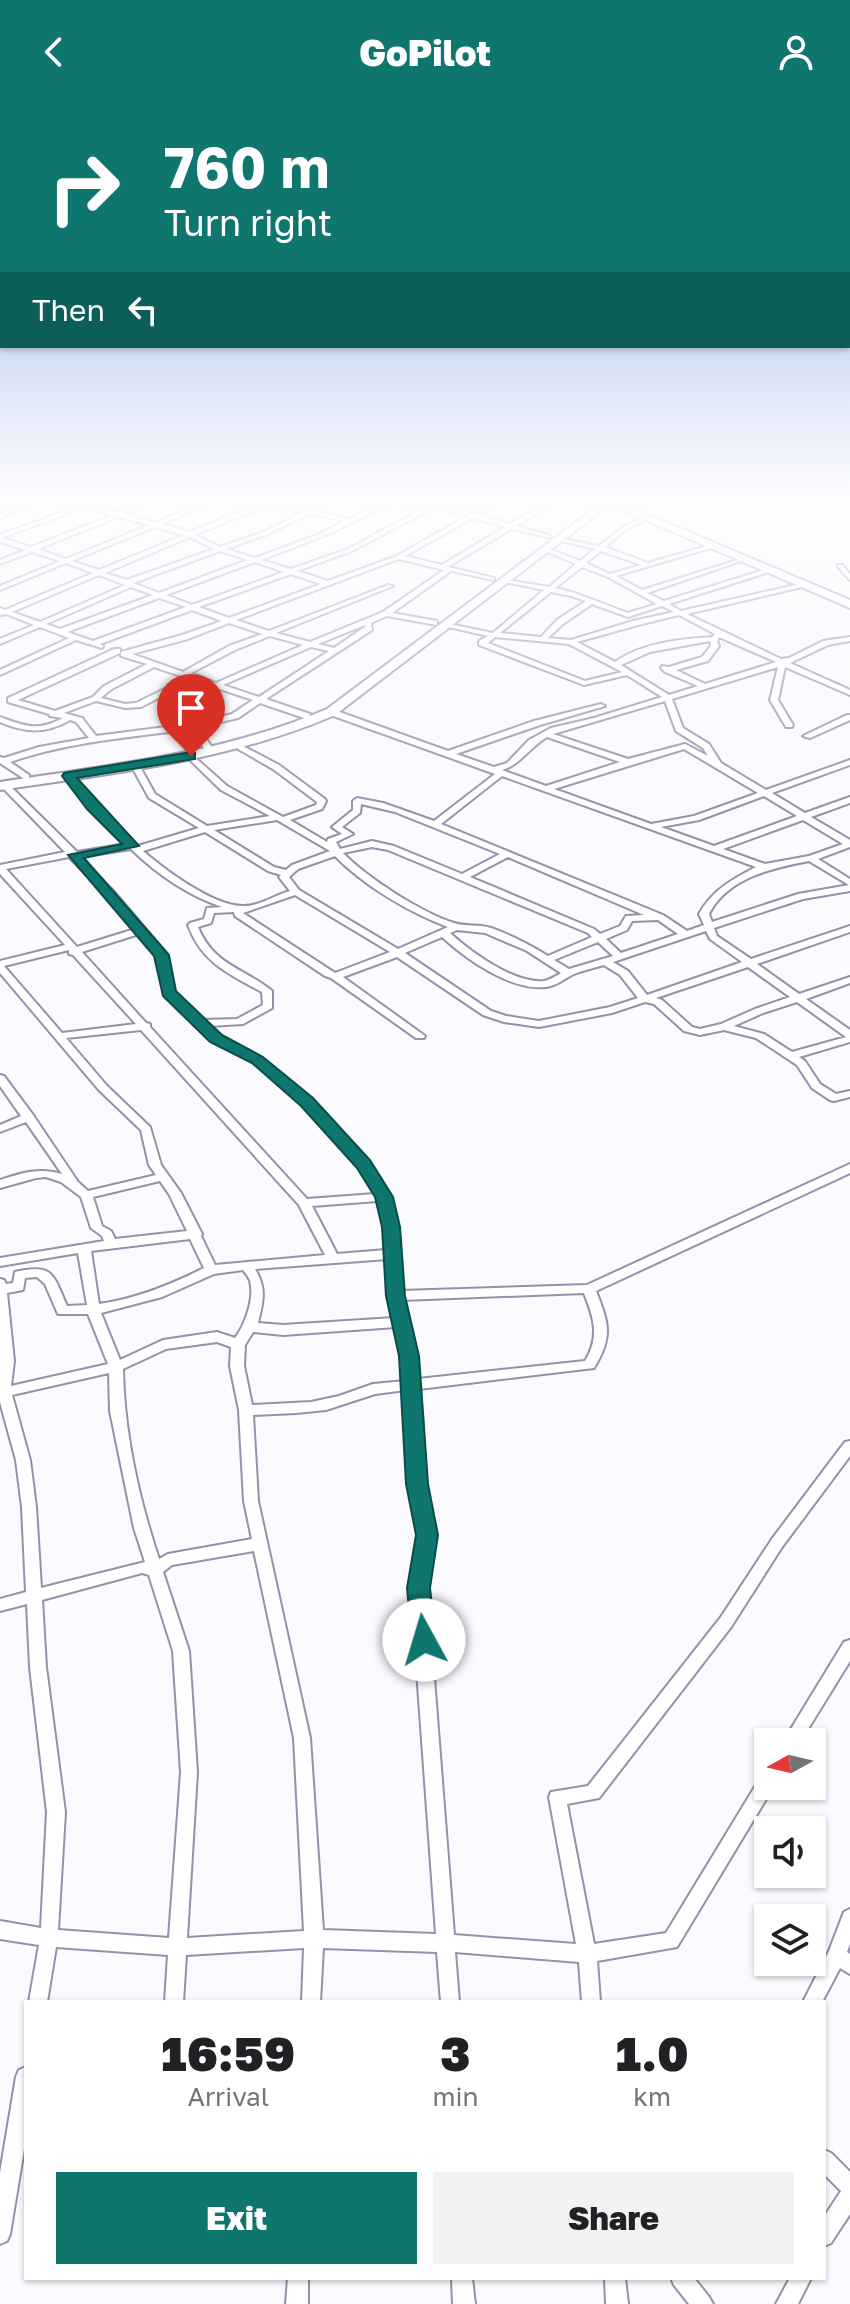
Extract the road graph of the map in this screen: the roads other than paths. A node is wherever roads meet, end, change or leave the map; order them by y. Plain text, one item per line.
1 (85, 605) edge
2 (130, 605) edge
3 (183, 605) edge
4 (201, 605) edge
5 (268, 605) edge
6 (343, 605) edge
7 (398, 605) edge
8 (464, 605) edge
9 (530, 605) edge
10 (586, 605) edge
11 (598, 605) edge
12 (659, 605) edge
13 (667, 605) edge
14 (725, 605) edge
15 (192, 608) junction
16 (2, 612) edge
17 (386, 614) junction
18 (683, 615) junction
19 (227, 620) junction
20 (368, 623) junction
21 (439, 624) junction
22 (38, 625) junction
23 (729, 628) dead end
24 (59, 632) junction
25 (271, 633) junction
26 (494, 635) junction
27 (716, 636) junction
28 (74, 638) junction
29 (544, 638) junction
30 (850, 639) edge
31 (0, 642) edge
32 (571, 642) junction
33 (92, 644) junction
34 (311, 646) junction
35 (333, 650) junction
36 (121, 653) junction
37 (783, 661) junction
38 (152, 665) junction
39 (616, 665) junction
40 (0, 673) edge
41 (628, 673) junction
42 (192, 678) junction
43 (850, 682) edge
44 (837, 686) junction
45 (705, 687) junction
46 (215, 688) junction
47 (850, 693) edge
48 (0, 696) edge
49 (667, 697) junction
50 (96, 699) junction
51 (11, 700) junction
52 (259, 700) junction
53 (0, 705) edge
54 (601, 706) dead end
55 (331, 712) junction
56 (52, 714) junction
57 (307, 716) junction
58 (850, 717) edge
59 (68, 718) junction
60 (0, 719) edge
61 (789, 725) dead end
62 (193, 726) junction
63 (548, 735) junction
64 (807, 736) dead end
65 (94, 739) junction
66 (241, 747) junction
67 (208, 748) junction
68 (448, 754) junction
69 (191, 756) junction
70 (2, 760) edge
71 (628, 762) junction
72 (850, 762) edge
73 (135, 765) junction
74 (721, 767) junction
75 (500, 774) junction
76 (68, 776) junction
77 (26, 777) junction
78 (2, 784) edge
79 (545, 789) junction
80 (766, 791) junction
81 (850, 800) edge
82 (803, 817) junction
83 (279, 819) junction
84 (435, 824) junction
85 (648, 826) junction
86 (206, 829) junction
87 (850, 844) edge
88 (134, 848) junction
89 (715, 849) junction
90 (337, 852) junction
91 (74, 854) junction
92 (508, 854) junction
93 (811, 858) junction
94 (764, 867) junction
95 (0, 868) edge
96 (285, 873) junction
97 (461, 878) junction
98 (850, 886) edge
99 (296, 892) junction
100 (239, 909) junction
101 (656, 916) junction
102 (456, 927) junction
103 (710, 928) junction
104 (850, 929) edge
105 (141, 930) junction
106 (444, 933) junction
107 (685, 934) junction
108 (601, 938) junction
109 (71, 949) junction
110 (398, 953) junction
111 (619, 956) junction
112 (546, 960) junction
113 (605, 961) junction
114 (752, 962) junction
115 (0, 965) edge
116 (568, 973) junction
117 (335, 976) junction
118 (850, 980) edge
119 (645, 999) junction
120 (799, 999) junction
121 (199, 1023) junction
122 (146, 1026) junction
123 (724, 1027) junction
124 (60, 1036) junction
125 (420, 1036) dead end
126 (850, 1037) edge
127 (791, 1056) junction
128 (1, 1080) edge
129 (850, 1094) edge
130 (29, 1117) junction
131 (0, 1129) edge
132 (850, 1168) edge
133 (161, 1177) junction
134 (0, 1184) edge
135 (81, 1191) junction
136 (384, 1197) junction
137 (304, 1203) junction
138 (196, 1234) junction
139 (111, 1244) junction
140 (84, 1249) junction
141 (393, 1254) junction
142 (333, 1258) junction
143 (0, 1262) edge
144 (247, 1265) junction
145 (211, 1270) junction
146 (1, 1286) edge
147 (589, 1289) junction
148 (395, 1296) junction
149 (94, 1312) junction
150 (401, 1322) junction
151 (250, 1327) junction
152 (238, 1344) junction
153 (116, 1367) junction
154 (412, 1385) junction
155 (2, 1392) edge
156 (246, 1410) junction
157 (850, 1446) edge
158 (259, 1544) junction
159 (154, 1571) junction
160 (34, 1596) junction
161 (0, 1605) edge
162 (850, 1647) edge
163 (800, 1728) edge
164 (756, 1800) edge
165 (850, 1918) edge
166 (0, 1930) edge
167 (49, 1938) junction
168 (314, 1939) junction
169 (447, 1943) junction
170 (178, 1947) junction
171 (587, 1954) junction
172 (844, 1960) edge
173 (38, 2000) edge
174 (174, 2000) edge
175 (311, 2000) edge
176 (450, 2000) edge
177 (591, 2000) edge
178 (814, 2000) edge
179 (24, 2089) edge
180 (826, 2162) edge
181 (850, 2186) edge
182 (850, 2195) edge
183 (826, 2233) edge
184 (0, 2234) edge
185 (298, 2280) edge
186 (462, 2280) edge
187 (615, 2280) edge
188 (683, 2280) edge
189 (800, 2280) edge
190 (297, 2304) edge
191 (464, 2304) edge
192 (617, 2304) edge
193 (702, 2304) edge
194 (787, 2304) edge

1 - 22 street
2 - 24 street
3 - 15 street
4 - 15 street
5 - 19 street
6 - 25 street
7 - 17 street
8 - 21 main road
9 - 26 street
10 - 29 street
11 - 12 street
13 - 18 street
14 - 18 street
15 - 19 street
15 - 33 street
16 - 22 street
17 - 20 street
17 - 21 street
18 - 27 street
18 - 32 street
19 - 25 street
19 - 36 street
20 - 34 street
20 - 35 street
21 - 26 street
21 - 55 main road
21 - 57 main road
22 - 24 street
22 - 31 street
23 - 27 street
24 - 28 street
25 - 34 street
25 - 42 street
26 - 29 street
26 - 41 street
27 - 37 street
27 - 39 street
27 - 45 street
28 - 33 street
28 - 40 street
29 - 32 street
30 - 37 street
32 - 39 street
33 - 36 street
34 - 35 street
34 - 46 street
35 - 52 street
36 - 38 street
36 - 51 street
37 - 44 street
37 - 45 street
37 - 61 street
38 - 42 street
38 - 50 street
39 - 41 street
41 - 49 street
42 - 46 street
42 - 50 street
43 - 44 street
44 - 47 street
45 - 49 street
46 - 52 street
46 - 62 street
48 - 51 street
49 - 63 street
49 - 74 street
50 - 56 street
51 - 53 street
51 - 56 street
52 - 57 street
52 - 62 street
54 - 68 street
55 - 66 main road
55 - 68 street
56 - 59 street
57 - 67 main road
58 - 64 street
59 - 60 street
59 - 65 street
62 - 65 street
62 - 67 street
63 - 71 street
63 - 75 street
65 - 70 street
66 - 69 main road
66 - 83 street
67 - 77 main road
68 - 75 street
69 - 73 main road
69 - 83 street
70 - 77 street
71 - 74 street
71 - 79 street
72 - 80 street
73 - 76 main road
73 - 86 street
74 - 80 street
75 - 79 street
75 - 84 street
76 - 78 main road
76 - 88 street
77 - 78 main road
78 - 91 street
79 - 85 street
80 - 82 street
80 - 85 street
81 - 82 street
82 - 87 street
82 - 89 street
83 - 86 street
83 - 90 street
84 - 90 street
84 - 92 street
85 - 89 street
86 - 88 street
86 - 96 street
87 - 93 street
88 - 91 street
88 - 100 street
89 - 94 street
90 - 96 street
90 - 97 street
90 - 102 street
91 - 95 street
91 - 105 street
92 - 97 street
92 - 101 street
93 - 94 street
93 - 98 street
94 - 103 street
95 - 109 street
96 - 99 street
97 - 108 street
98 - 103 street
99 - 100 street
99 - 110 street
100 - 117 street
100 - 121 street
101 - 107 street
101 - 108 street
102 - 106 street
102 - 112 street
103 - 107 street
103 - 114 street
104 - 114 street
105 - 109 street
105 - 121 street
106 - 110 street
106 - 116 street
107 - 111 street
108 - 111 street
108 - 112 street
109 - 115 street
109 - 122 street
110 - 117 street
110 - 119 street
111 - 113 street
112 - 116 street
113 - 116 street
113 - 119 street
114 - 119 street
114 - 120 street
115 - 124 street
117 - 125 street
118 - 120 street
119 - 123 street
120 - 123 street
120 - 126 street
121 - 136 street
122 - 124 street
122 - 137 street
123 - 127 street
124 - 133 street
126 - 127 street
127 - 129 street
128 - 130 street
130 - 131 street
130 - 135 street
132 - 147 street
133 - 135 street
133 - 138 street
134 - 135 street
135 - 139 street
136 - 137 street
136 - 141 street
137 - 142 street
138 - 139 street
138 - 145 street
139 - 140 street
140 - 143 street
140 - 149 street
141 - 142 street
141 - 148 street
142 - 144 street
144 - 145 street
144 - 151 street
145 - 149 street
146 - 149 street
146 - 155 street
147 - 148 street
147 - 154 street
148 - 150 street
149 - 153 street
150 - 151 street
150 - 154 street
151 - 152 street
152 - 153 street
152 - 156 street
153 - 155 street
153 - 159 street
154 - 156 street
154 - 169 street
155 - 160 street
156 - 158 street
157 - 171 street
158 - 159 street
158 - 168 street
159 - 160 street
159 - 170 street
160 - 161 street
160 - 167 street
162 - 163 street
164 - 171 street
165 - 172 street
166 - 167 street
167 - 170 street
167 - 173 street
168 - 169 street
168 - 170 street
168 - 175 street
169 - 171 street
169 - 176 street
170 - 174 street
171 - 177 street
172 - 178 street
179 - 184 street
180 - 181 street
182 - 183 street
185 - 190 street
186 - 191 street
187 - 192 street
188 - 193 street
189 - 194 street

